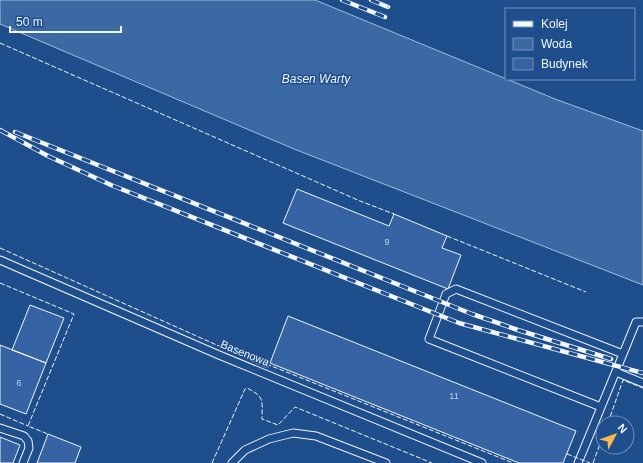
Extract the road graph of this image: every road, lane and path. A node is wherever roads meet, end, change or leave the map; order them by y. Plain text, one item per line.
1 (0, 260) edge
2 (643, 322) edge
3 (623, 354) junction
4 (616, 372) junction
5 (643, 382) edge
6 (601, 407) junction
7 (0, 428) edge
8 (23, 463) edge
9 (232, 463) edge
10 (386, 463) edge
11 (482, 463) edge
12 (578, 463) edge

1 - 11 lane, Basenowa
2 - 3 lane
3 - 4 lane
3 - 6 lane
4 - 5 lane
4 - 6 lane
6 - 12 lane
7 - 8 lane
9 - 10 lane

